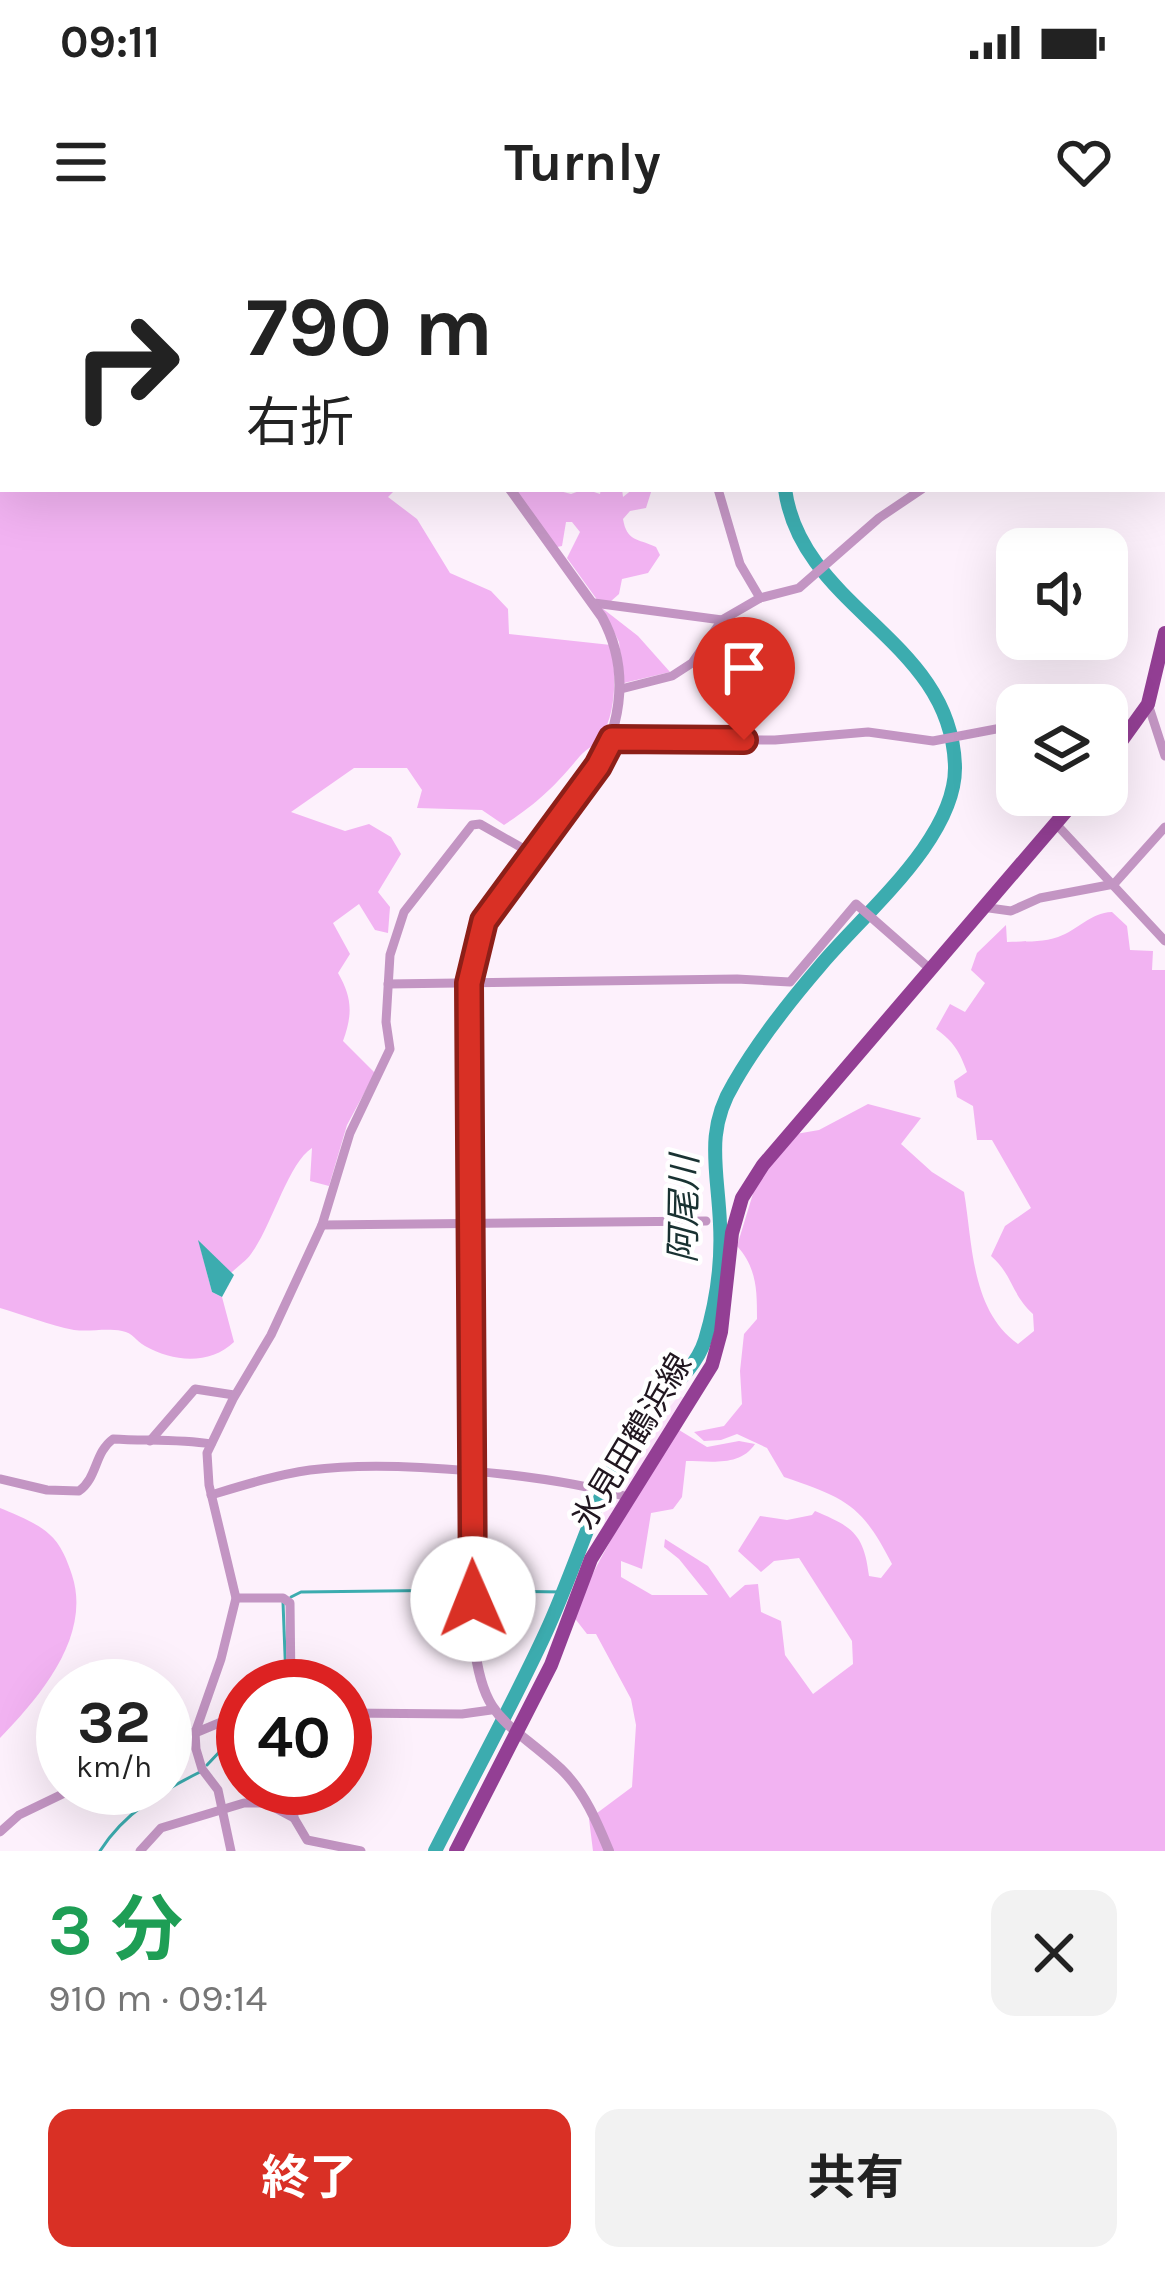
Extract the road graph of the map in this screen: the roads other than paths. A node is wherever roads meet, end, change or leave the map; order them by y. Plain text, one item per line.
1 (513, 492) edge
2 (719, 492) edge
3 (918, 492) edge
4 (760, 598) junction
5 (593, 603) junction
6 (722, 620) junction
7 (1165, 633) edge
8 (1162, 664) edge
9 (621, 689) junction
10 (1148, 704) junction
11 (996, 729) edge
12 (1129, 733) edge
13 (612, 739) junction
14 (1165, 755) edge
15 (1064, 816) edge
16 (1057, 825) junction
17 (1165, 826) edge
18 (531, 853) junction
19 (1114, 884) junction
20 (982, 907) junction
21 (1165, 940) edge
22 (928, 968) junction
23 (469, 983) junction
24 (388, 984) junction
25 (706, 1222) dead end
26 (471, 1224) junction
27 (322, 1225) junction
28 (234, 1395) junction
29 (150, 1441) junction
30 (211, 1444) junction
31 (472, 1474) junction
32 (0, 1479) edge
33 (212, 1495) junction
34 (625, 1496) junction
35 (236, 1598) junction
36 (291, 1659) edge
37 (372, 1713) edge
38 (494, 1714) junction
39 (216, 1724) edge
40 (513, 1732) junction
41 (192, 1733) edge
42 (195, 1733) junction
43 (216, 1787) edge
44 (36, 1807) edge
45 (216, 1811) edge
46 (225, 1815) edge
47 (288, 1815) edge
48 (294, 1815) edge
49 (294, 1818) junction
50 (0, 1832) edge
51 (336, 1850) edge
52 (140, 1851) edge
53 (231, 1851) edge
54 (361, 1851) edge
55 (456, 1851) edge
56 (609, 1851) edge

1 - 5 street
2 - 4 street
3 - 4 street
4 - 6 street
5 - 6 street
5 - 9 street
6 - 9 street
7 - 8 main road
8 - 10 main road
9 - 13 street
10 - 12 main road
10 - 14 street
11 - 13 street
13 - 18 street
15 - 16 main road, 氷見田鶴浜線
16 - 19 street
16 - 20 main road, 氷見田鶴浜線
17 - 19 street
18 - 23 street
18 - 24 street
19 - 20 street
19 - 21 street
20 - 22 main road, 氷見田鶴浜線
22 - 23 street
22 - 34 main road, 氷見田鶴浜線
23 - 24 street
23 - 26 street
24 - 27 street
25 - 26 street
26 - 27 street
26 - 31 street
27 - 28 street
28 - 29 street
28 - 30 street
29 - 30 street
29 - 32 street
30 - 33 street
31 - 33 street
31 - 34 street
31 - 38 street
33 - 35 street
34 - 40 main road, 氷見田鶴浜線
35 - 36 street
35 - 42 street
37 - 38 street
38 - 40 street
39 - 42 street
40 - 55 main road, 氷見田鶴浜線
40 - 56 street
41 - 42 street
42 - 43 street
44 - 50 street
45 - 52 street
46 - 53 street
47 - 49 street
48 - 49 street
49 - 51 street
51 - 54 street

